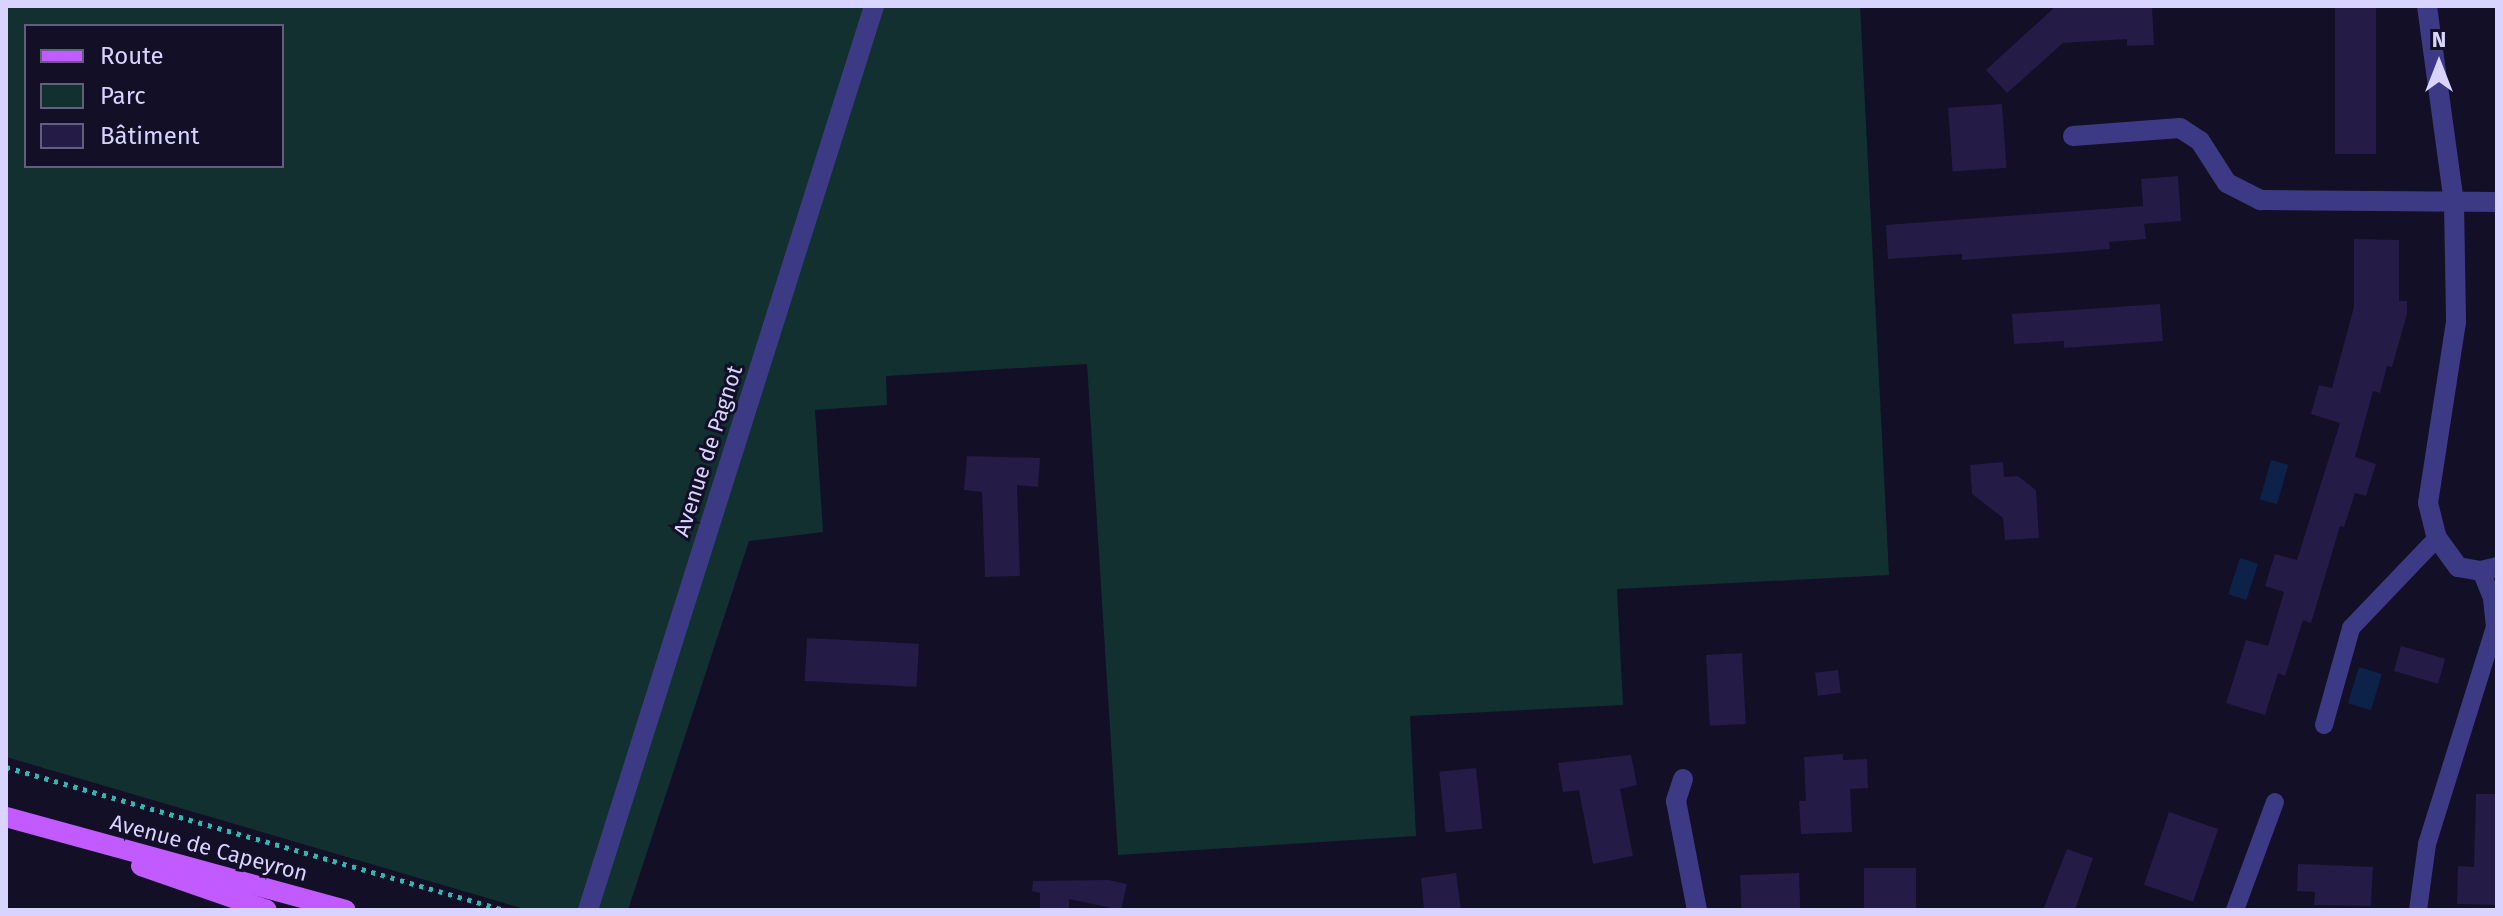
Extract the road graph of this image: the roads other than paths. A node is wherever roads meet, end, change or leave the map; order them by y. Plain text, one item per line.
1 (874, 6) edge
2 (2427, 6) edge
3 (2073, 136) dead end
4 (2497, 202) edge
5 (2454, 203) junction
6 (2437, 538) junction
7 (2489, 569) edge
8 (2324, 725) dead end
9 (1683, 779) dead end
10 (2275, 802) dead end
11 (6, 817) edge
12 (60, 833) junction
13 (267, 910) edge
14 (346, 910) edge
15 (588, 910) edge
16 (1697, 910) edge
17 (2235, 910) edge
18 (2418, 910) edge

1 - 15 street, Avenue de Pagnot
2 - 5 street
3 - 5 street
4 - 5 street
5 - 6 street
6 - 7 street
6 - 8 lane
7 - 18 lane
9 - 16 street
10 - 17 lane
11 - 12 main road, Avenue de Capeyron
12 - 13 main road, Avenue de Capeyron
12 - 14 main road, Avenue de Capeyron

